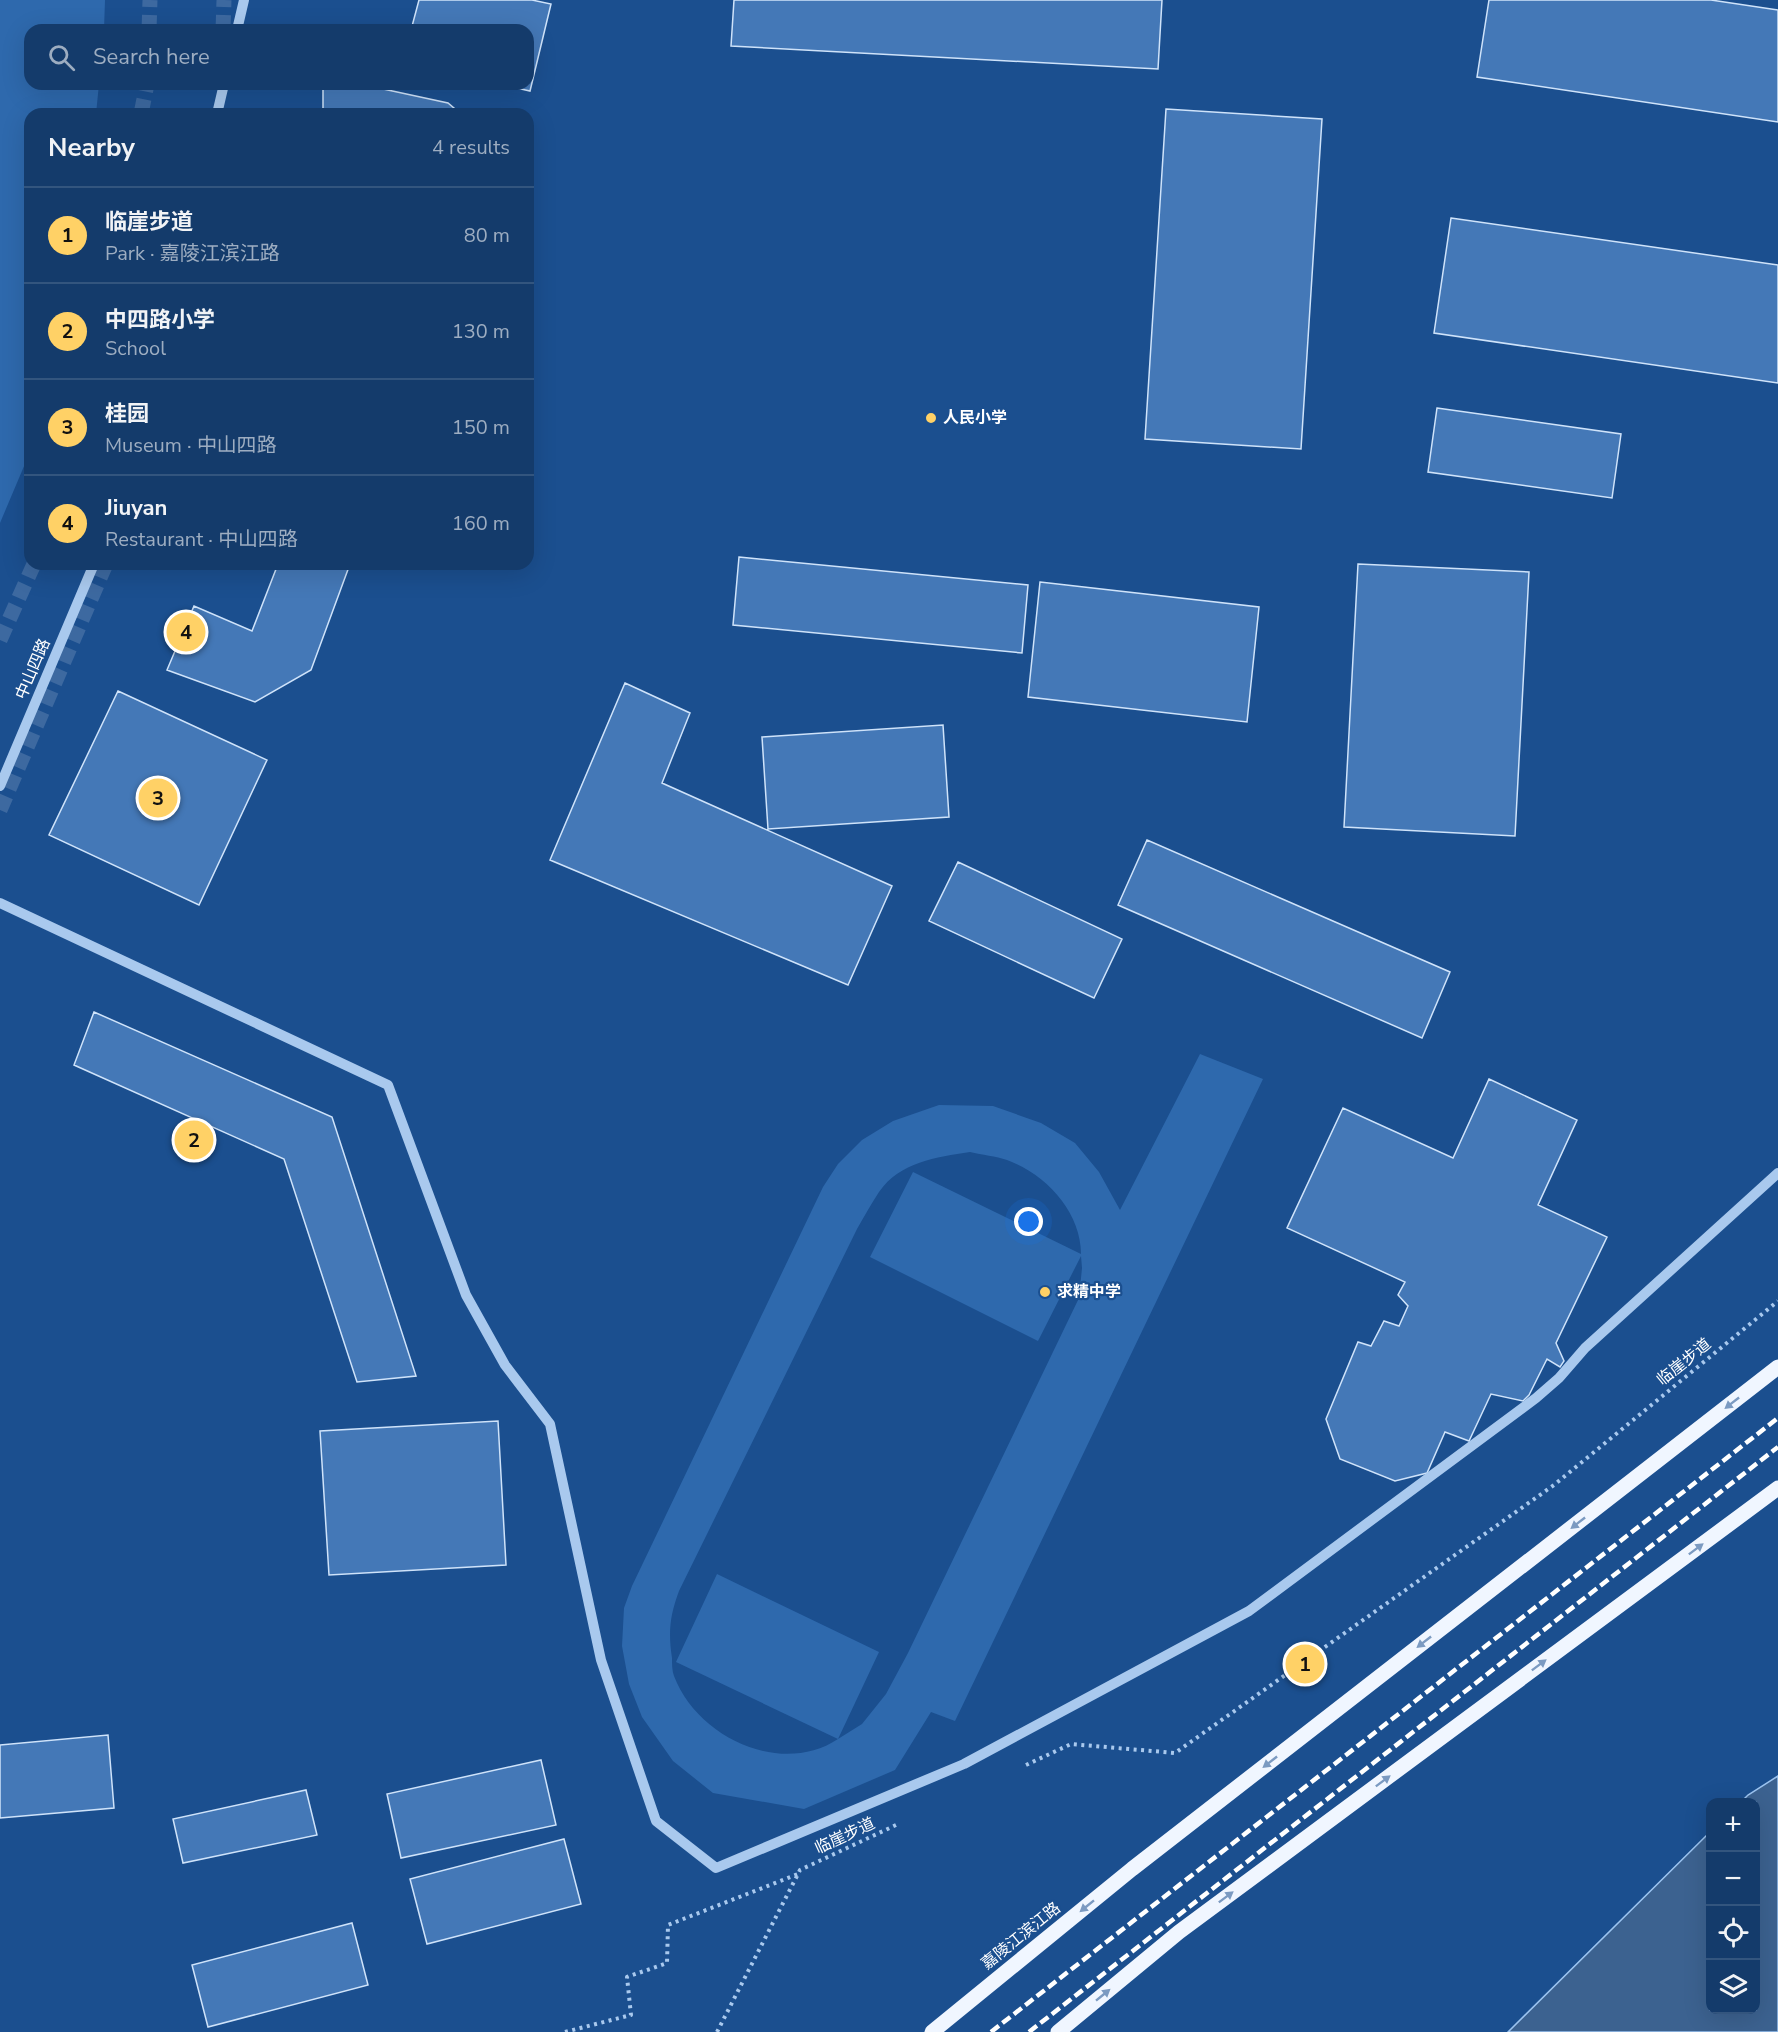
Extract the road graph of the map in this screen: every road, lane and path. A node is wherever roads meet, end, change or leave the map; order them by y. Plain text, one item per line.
1 (244, 0) edge
2 (238, 24) edge
3 (223, 90) edge
4 (218, 108) edge
5 (91, 570) edge
6 (0, 786) edge
7 (0, 903) edge
8 (1778, 1173) edge
9 (1778, 1301) edge
10 (1778, 1367) edge
11 (1778, 1488) edge
12 (1017, 1769) dead end
13 (898, 1825) dead end
14 (798, 1874) junction
15 (565, 2032) edge
16 (717, 2032) edge
17 (932, 2032) edge
18 (1058, 2032) edge

1 - 2 street
3 - 4 street
5 - 6 street, 中山四路
7 - 8 street
9 - 12 path, 临崖步道
10 -> 17 main road, 嘉陵江滨江路
18 -> 11 main road
13 - 14 path, 临崖步道
14 - 15 path, 临崖步道
14 - 16 path

